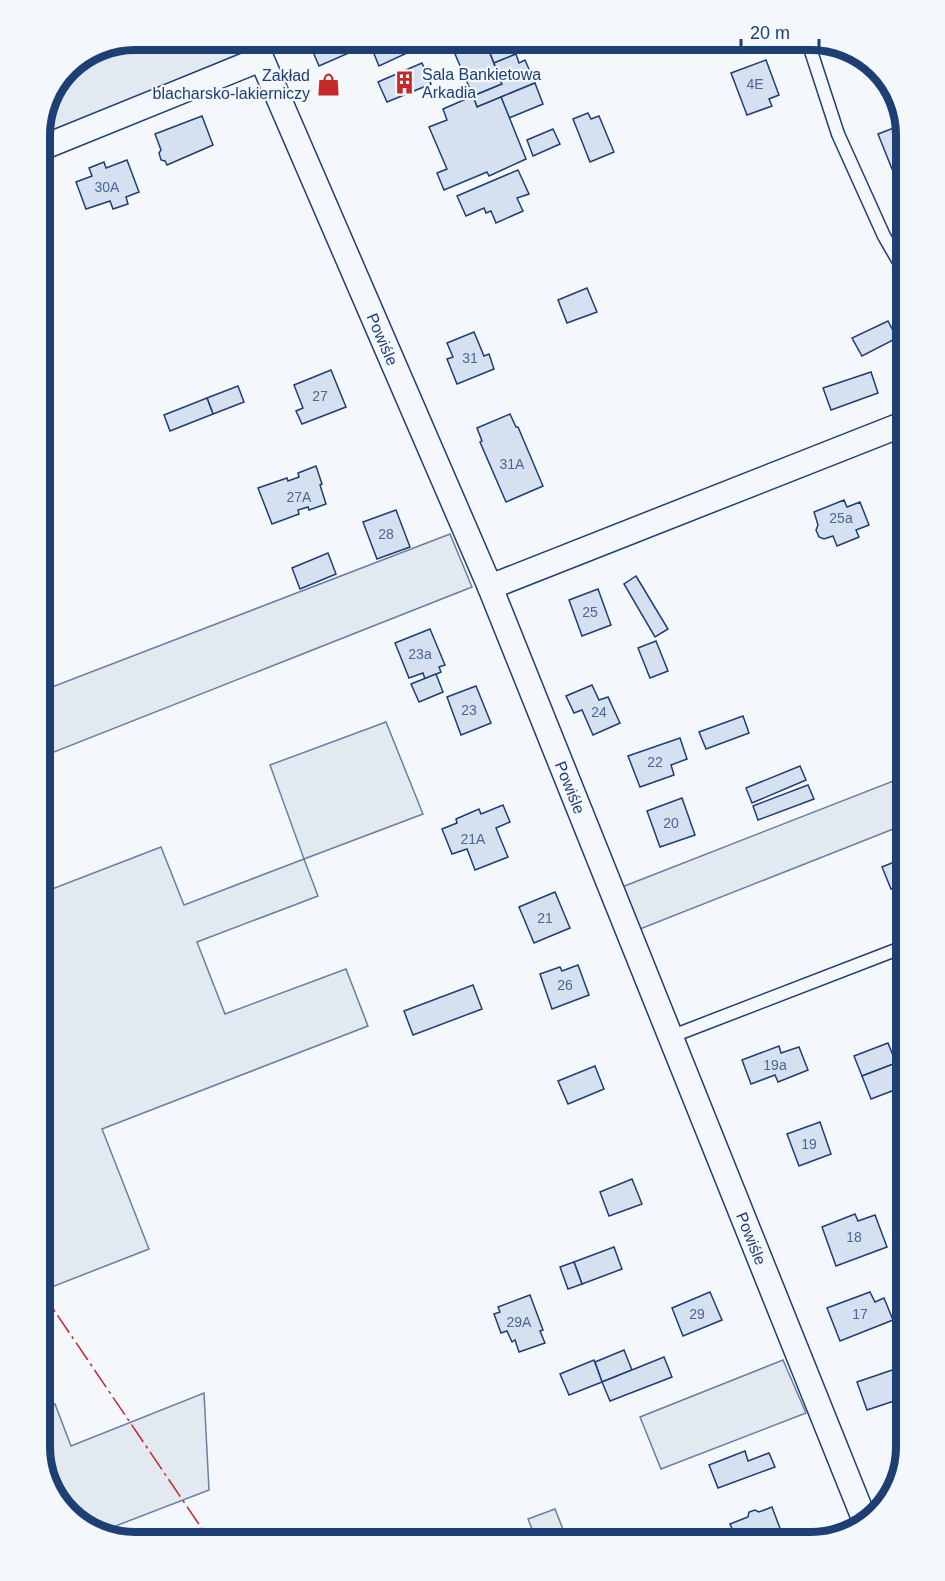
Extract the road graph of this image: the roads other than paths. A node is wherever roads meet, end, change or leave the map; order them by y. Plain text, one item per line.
1 (255, 50) edge
2 (257, 50) edge
3 (811, 50) edge
4 (50, 144) edge
5 (896, 257) edge
6 (896, 427) edge
7 (490, 587) junction
8 (896, 950) edge
9 (670, 1037) junction
10 (863, 1513) edge

1 - 4 street
2 - 7 street, Powiśle
3 - 5 lane
6 - 7 street
7 - 9 street, Powiśle
8 - 9 lane
9 - 10 street, Powiśle

